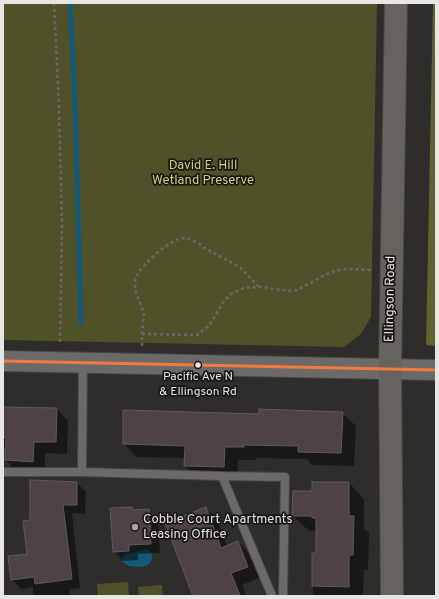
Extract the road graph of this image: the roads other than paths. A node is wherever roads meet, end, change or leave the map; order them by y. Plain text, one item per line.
1 (396, 3) edge
2 (3, 361) edge
3 (83, 362) junction
4 (390, 369) junction
5 (436, 370) edge
6 (3, 472) edge
7 (82, 472) junction
8 (222, 476) junction
9 (272, 596) edge
10 (283, 596) edge
11 (392, 596) edge

1 - 4 main road, Ellingson Road
2 - 3 street
3 - 4 street
3 - 7 lane
4 - 5 street
4 - 11 main road, Ellingson Road
6 - 7 lane
7 - 8 lane
8 - 9 lane
8 - 10 lane

